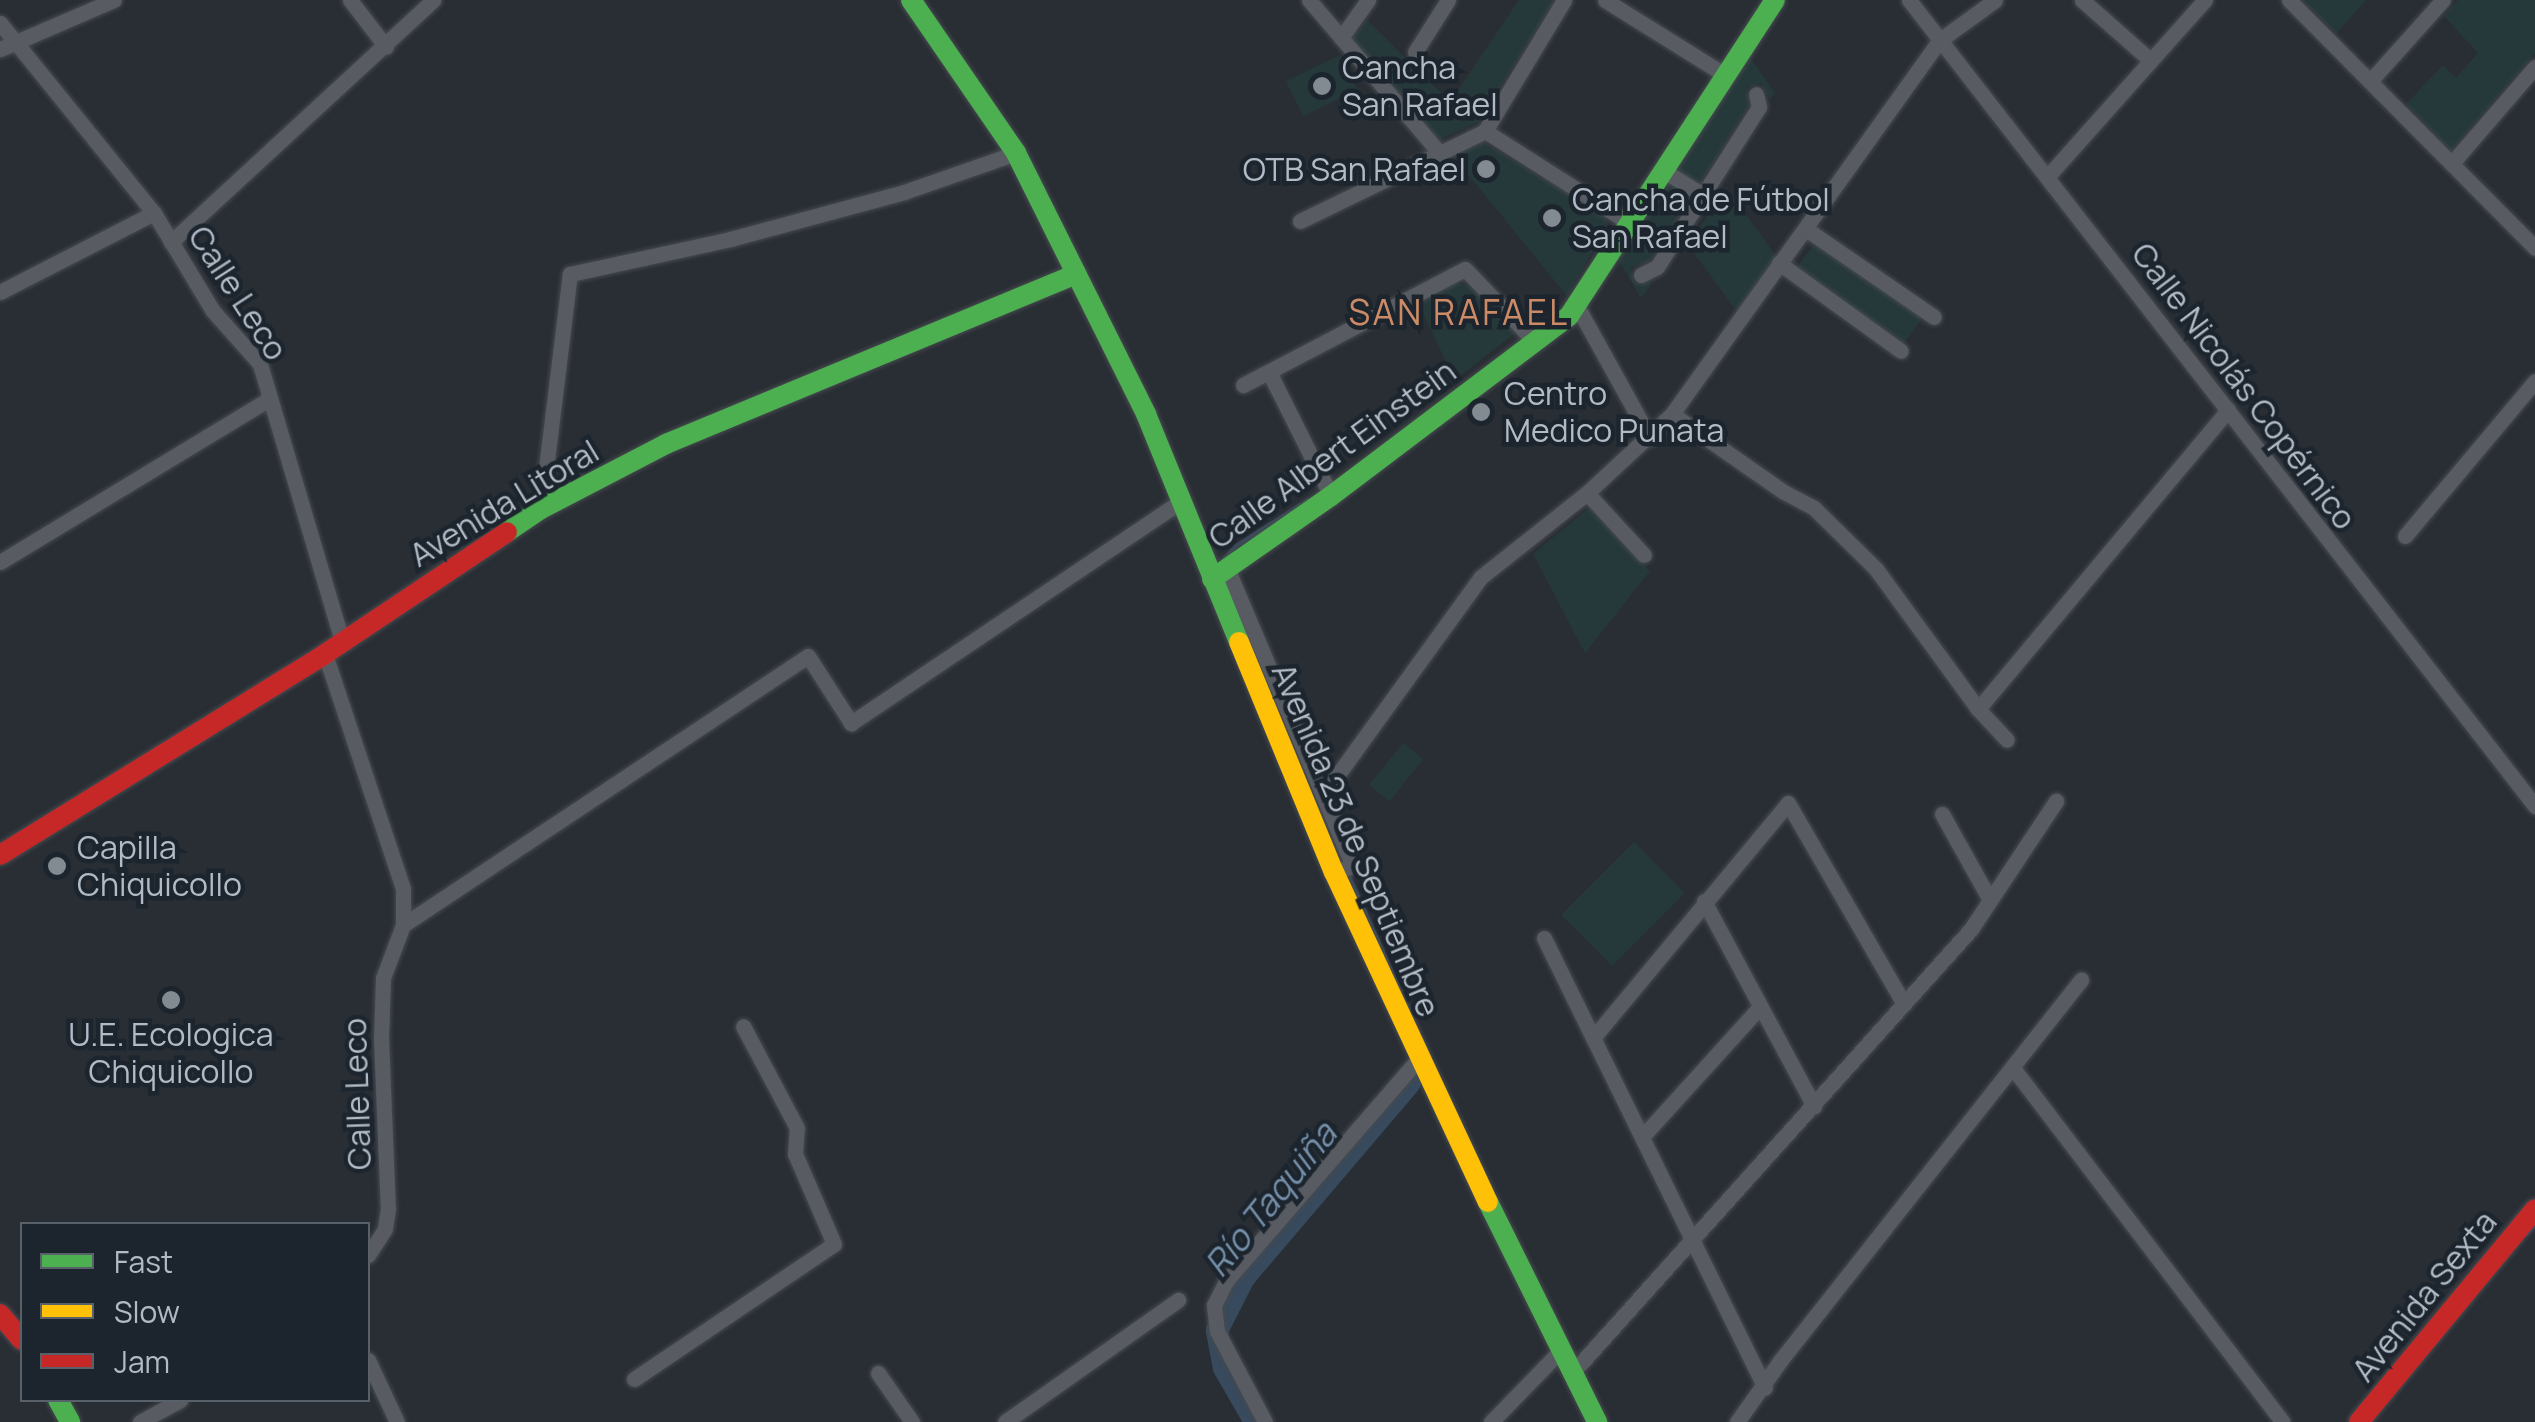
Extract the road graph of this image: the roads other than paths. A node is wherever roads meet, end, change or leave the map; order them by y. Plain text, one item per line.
1 (114, 0) edge
2 (350, 0) edge
3 (433, 0) edge
4 (912, 0) edge
5 (1309, 0) edge
6 (1368, 0) edge
7 (1448, 0) edge
8 (1564, 0) edge
9 (1605, 0) edge
10 (1774, 0) edge
11 (1909, 0) edge
12 (1995, 0) edge
13 (2082, 0) edge
14 (2205, 0) edge
15 (2289, 0) edge
16 (2443, 0) edge
17 (1358, 15) junction
18 (1324, 19) junction
19 (0, 24) edge
20 (1341, 38) junction
21 (1940, 40) junction
22 (17, 41) junction
23 (386, 48) junction
24 (0, 50) edge
25 (1414, 52) dead end
26 (2150, 60) junction
27 (2535, 67) edge
28 (1725, 75) junction
29 (2372, 79) junction
30 (1756, 94) dead end
31 (1485, 130) junction
32 (1437, 150) junction
33 (1016, 152) junction
34 (2452, 163) junction
35 (1664, 172) junction
36 (2048, 176) junction
37 (1703, 196) junction
38 (154, 213) junction
39 (1300, 221) dead end
40 (1631, 224) junction
41 (1806, 229) junction
42 (172, 242) junction
43 (2535, 248) edge
44 (1780, 263) junction
45 (1076, 274) junction
46 (1641, 275) dead end
47 (0, 292) edge
48 (1578, 308) junction
49 (1934, 317) dead end
50 (1535, 342) junction
51 (1902, 351) dead end
52 (1269, 372) junction
53 (2535, 381) edge
54 (1244, 385) dead end
55 (268, 399) junction
56 (2228, 410) junction
57 (1672, 414) junction
58 (1650, 438) junction
59 (1587, 493) junction
60 (1332, 496) junction
61 (1181, 500) junction
62 (541, 510) junction
63 (2405, 536) dead end
64 (1644, 555) dead end
65 (0, 562) edge
66 (1220, 573) junction
67 (342, 640) junction
68 (324, 654) junction
69 (1978, 710) junction
70 (2007, 740) dead end
71 (1323, 796) junction
72 (2056, 801) dead end
73 (2535, 806) edge
74 (1942, 814) dead end
75 (0, 855) edge
76 (1344, 869) junction
77 (1990, 900) junction
78 (1704, 901) junction
79 (403, 925) junction
80 (1544, 938) dead end
81 (2080, 980) dead end
82 (1904, 1004) junction
83 (1760, 1007) junction
84 (744, 1026) dead end
85 (1593, 1038) junction
86 (1418, 1058) junction
87 (2013, 1068) junction
88 (1814, 1106) junction
89 (1642, 1137) junction
90 (2535, 1209) edge
91 (1692, 1240) junction
92 (372, 1251) edge
93 (1178, 1300) dead end
94 (0, 1314) edge
95 (20, 1338) edge
96 (1562, 1350) junction
97 (370, 1364) edge
98 (878, 1372) dead end
99 (1573, 1372) junction
100 (634, 1378) dead end
101 (1765, 1388) junction
102 (176, 1402) edge
103 (140, 1422) edge
104 (396, 1422) edge
105 (912, 1422) edge
106 (1005, 1422) edge
107 (1264, 1422) edge
108 (1491, 1422) edge
109 (1597, 1422) edge
110 (1738, 1422) edge
111 (2283, 1422) edge
112 (2359, 1422) edge

1 - 22 street
2 - 23 street
3 - 23 street
4 - 33 street, Avenida 23 de Septiembre
5 - 18 street
6 - 17 street
7 - 25 street
8 - 31 street
9 - 28 street
10 - 28 street, Calle Albert Einstein
11 - 21 street, Calle Nicolás Copérnico
12 - 21 street
13 - 26 street
14 - 26 street
15 - 29 street
16 - 29 street
17 - 18 street
17 - 20 street
18 - 20 street
19 - 22 street, Calle Leco
20 - 32 street
21 - 36 street, Calle Nicolás Copérnico
21 - 41 street
22 - 24 street
22 - 38 street, Calle Leco
23 - 42 street
26 - 36 street
27 - 34 street
28 - 35 street, Calle Albert Einstein
29 - 34 street
30 - 37 street
31 - 32 street
31 - 40 street
32 - 39 street
33 - 45 street, Avenida 23 de Septiembre
33 - 62 street
34 - 43 street
35 - 37 street
35 - 40 street, Calle Albert Einstein
36 - 56 street, Calle Nicolás Copérnico
37 - 46 street
38 - 42 street, Calle Leco
38 - 47 street
40 - 48 street, Calle Albert Einstein
41 - 44 street
41 - 49 street
42 - 55 street, Calle Leco
44 - 51 street
44 - 57 street
45 - 61 street, Avenida 23 de Septiembre
45 - 62 street, Avenida Litoral
48 - 50 street, Calle Albert Einstein
48 - 58 street
50 - 52 street
50 - 60 street, Calle Albert Einstein
52 - 54 street
52 - 60 street
53 - 63 street
55 - 65 street
55 - 67 street, Calle Leco
56 - 69 street
56 - 73 street, Calle Nicolás Copérnico
57 - 58 street
57 - 69 street
58 - 59 street
59 - 64 street
59 - 71 street
60 - 66 street, Calle Albert Einstein
61 - 66 street, Avenida 23 de Septiembre
61 - 79 street
62 - 67 street, Avenida Litoral
66 - 71 street
66 - 76 street, Avenida 23 de Septiembre
67 - 68 street, Avenida Litoral
68 - 75 street, Avenida Litoral
68 - 79 street, Calle Leco
69 - 70 street
71 - 76 street
72 - 77 street
74 - 77 street
76 - 86 street, Avenida 23 de Septiembre
77 - 82 street
78 - 82 street
78 - 83 street
78 - 85 street
79 - 92 street, Calle Leco
80 - 85 street
81 - 87 street
82 - 88 street
83 - 88 street
83 - 89 street
84 - 100 street
85 - 89 street
86 - 96 street, Avenida 23 de Septiembre
86 - 107 street
87 - 101 street
87 - 111 street
88 - 91 street
89 - 91 street
90 - 112 street, Avenida Sexta
91 - 99 street
91 - 101 street
93 - 106 street
94 - 95 street
96 - 99 street, Avenida 23 de Septiembre
96 - 108 street
97 - 104 street
98 - 105 street
99 - 109 street, Avenida 23 de Septiembre
101 - 110 street
102 - 103 street

